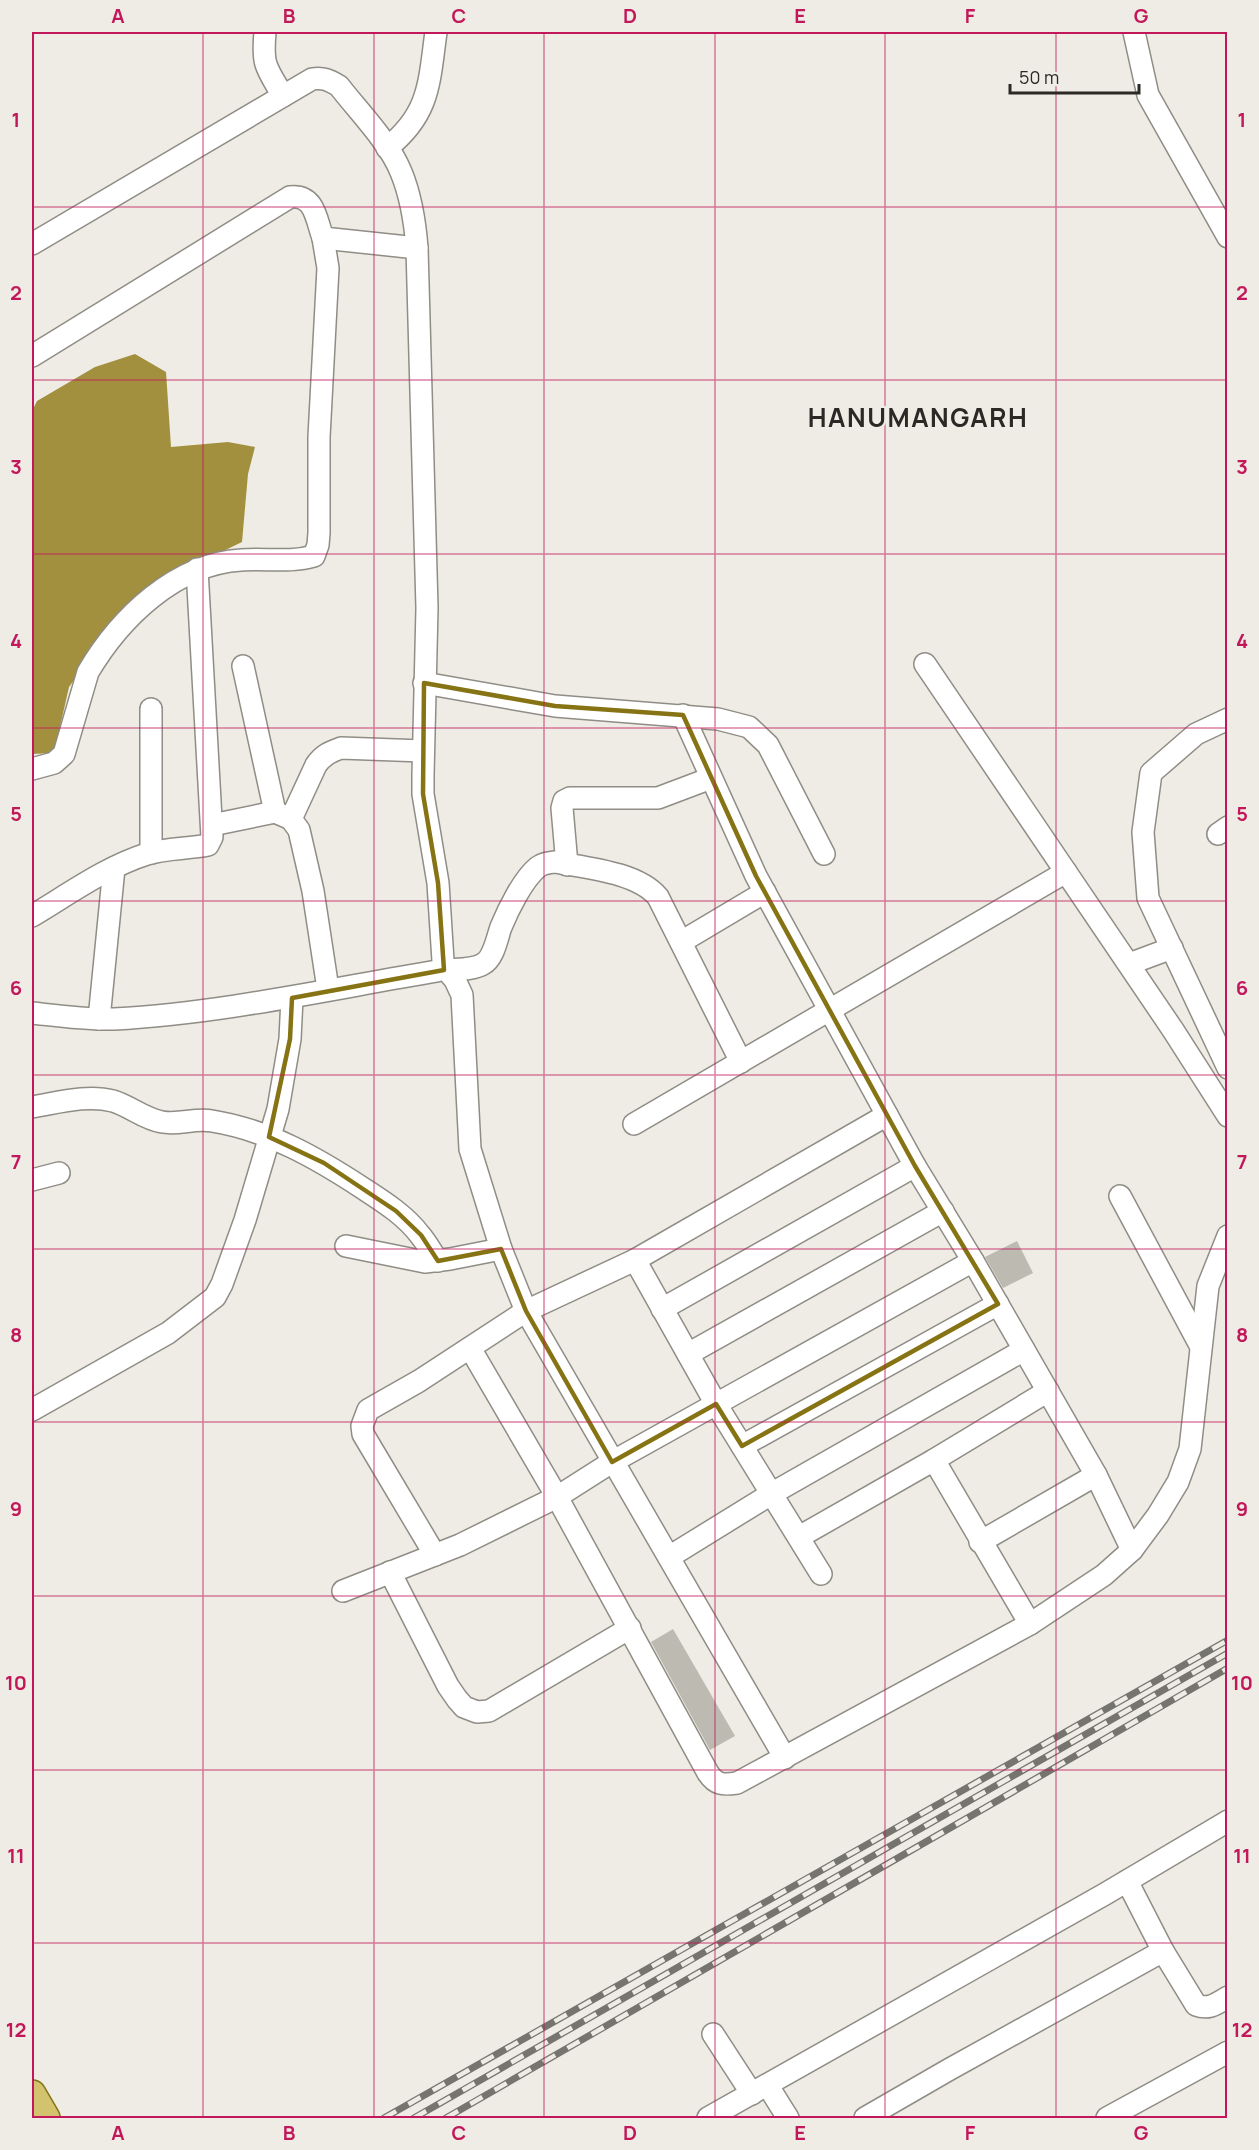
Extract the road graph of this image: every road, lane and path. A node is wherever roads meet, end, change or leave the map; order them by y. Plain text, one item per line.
1 (265, 32) edge
2 (436, 32) edge
3 (1134, 32) edge
4 (283, 96) junction
5 (387, 148) junction
6 (1227, 237) edge
7 (323, 238) junction
8 (32, 244) edge
9 (417, 248) junction
10 (32, 356) edge
11 (197, 569) junction
12 (925, 664) dead end
13 (243, 666) dead end
14 (424, 683) junction
15 (151, 710) dead end
16 (683, 715) junction
17 (1227, 719) edge
18 (423, 751) junction
19 (32, 768) edge
20 (711, 778) junction
21 (283, 815) junction
22 (212, 825) junction
23 (151, 853) junction
24 (824, 854) dead end
25 (567, 865) junction
26 (114, 868) junction
27 (1066, 872) junction
28 (765, 892) junction
29 (32, 916) edge
30 (681, 942) junction
31 (1172, 948) junction
32 (1129, 964) junction
33 (444, 968) junction
34 (328, 989) junction
35 (292, 998) junction
36 (830, 1010) junction
37 (32, 1013) edge
38 (99, 1019) junction
39 (741, 1062) junction
40 (1227, 1068) edge
41 (32, 1107) edge
42 (887, 1115) junction
43 (1227, 1116) edge
44 (633, 1124) dead end
45 (269, 1137) junction
46 (915, 1166) junction
47 (59, 1173) dead end
48 (32, 1180) edge
49 (1120, 1196) dead end
50 (943, 1211) junction
51 (1227, 1236) edge
52 (346, 1246) dead end
53 (501, 1249) junction
54 (635, 1260) junction
55 (438, 1261) junction
56 (973, 1262) junction
57 (998, 1304) junction
58 (662, 1309) junction
59 (526, 1311) junction
60 (1200, 1345) junction
61 (470, 1348) junction
62 (1024, 1350) junction
63 (688, 1354) junction
64 (1048, 1391) junction
65 (716, 1404) junction
66 (32, 1410) edge
67 (742, 1446) junction
68 (934, 1460) junction
69 (612, 1462) junction
70 (1096, 1475) junction
71 (771, 1494) junction
72 (557, 1497) junction
73 (799, 1537) junction
74 (980, 1542) junction
75 (1132, 1550) junction
76 (435, 1555) junction
77 (669, 1557) junction
78 (390, 1572) junction
79 (821, 1574) dead end
80 (343, 1591) dead end
81 (1030, 1624) junction
82 (630, 1628) junction
83 (784, 1758) junction
84 (1227, 1821) edge
85 (1127, 1881) junction
86 (1163, 1951) junction
87 (1227, 1997) edge
88 (713, 2034) dead end
89 (1227, 2052) edge
90 (760, 2090) junction
91 (32, 2094) edge
92 (46, 2118) edge
93 (708, 2118) edge
94 (788, 2118) edge
95 (865, 2118) edge
96 (1107, 2118) edge

1 - 4 street
2 - 5 street
3 - 6 street
4 - 5 street
4 - 8 street
5 - 9 street
7 - 9 street
7 - 10 street
7 - 11 street
9 - 14 street
11 - 19 street
11 - 22 street
12 - 27 street
13 - 21 street
14 - 16 street
14 - 18 street
15 - 23 street
16 - 20 street
16 - 24 street
17 - 31 street
18 - 21 street
18 - 33 street
20 - 25 street
20 - 28 street
21 - 22 street
21 - 34 street
22 - 23 street
23 - 26 street
25 - 30 street
25 - 33 street
26 - 29 street
26 - 38 street
27 - 32 street
27 - 36 street
28 - 30 street
28 - 36 street
30 - 39 street
31 - 32 street
31 - 40 street
32 - 43 street
33 - 34 street
33 - 53 street
34 - 35 street
35 - 38 street
35 - 45 street
36 - 39 street
36 - 42 street
37 - 38 street
39 - 44 street
41 - 45 street
42 - 46 street
42 - 54 street
45 - 55 street
45 - 66 street
46 - 50 street
46 - 58 street
47 - 48 street
49 - 60 street
50 - 56 street
50 - 63 street
51 - 60 street
52 - 55 street
53 - 55 street
53 - 59 street
54 - 58 street
54 - 59 street
56 - 57 street
56 - 65 street
57 - 62 street
57 - 67 street
58 - 63 street
59 - 61 street
59 - 69 street
60 - 75 street
61 - 72 street
61 - 76 street
62 - 64 street
62 - 71 street
63 - 65 street
64 - 68 street
64 - 70 street
65 - 67 street
65 - 69 street
67 - 71 street
68 - 73 street
68 - 74 street
69 - 72 street
69 - 77 street
70 - 74 street
70 - 75 street
71 - 73 street
71 - 77 street
72 - 76 street
72 - 82 street
73 - 79 street
74 - 81 street
75 - 81 street
76 - 78 street
77 - 83 street
78 - 80 street
78 - 82 street
81 - 83 street
82 - 83 street
84 - 85 street
85 - 86 street
85 - 90 street
86 - 87 street
86 - 95 street
88 - 90 street
89 - 96 street
90 - 93 street
90 - 94 street
91 - 92 main road

